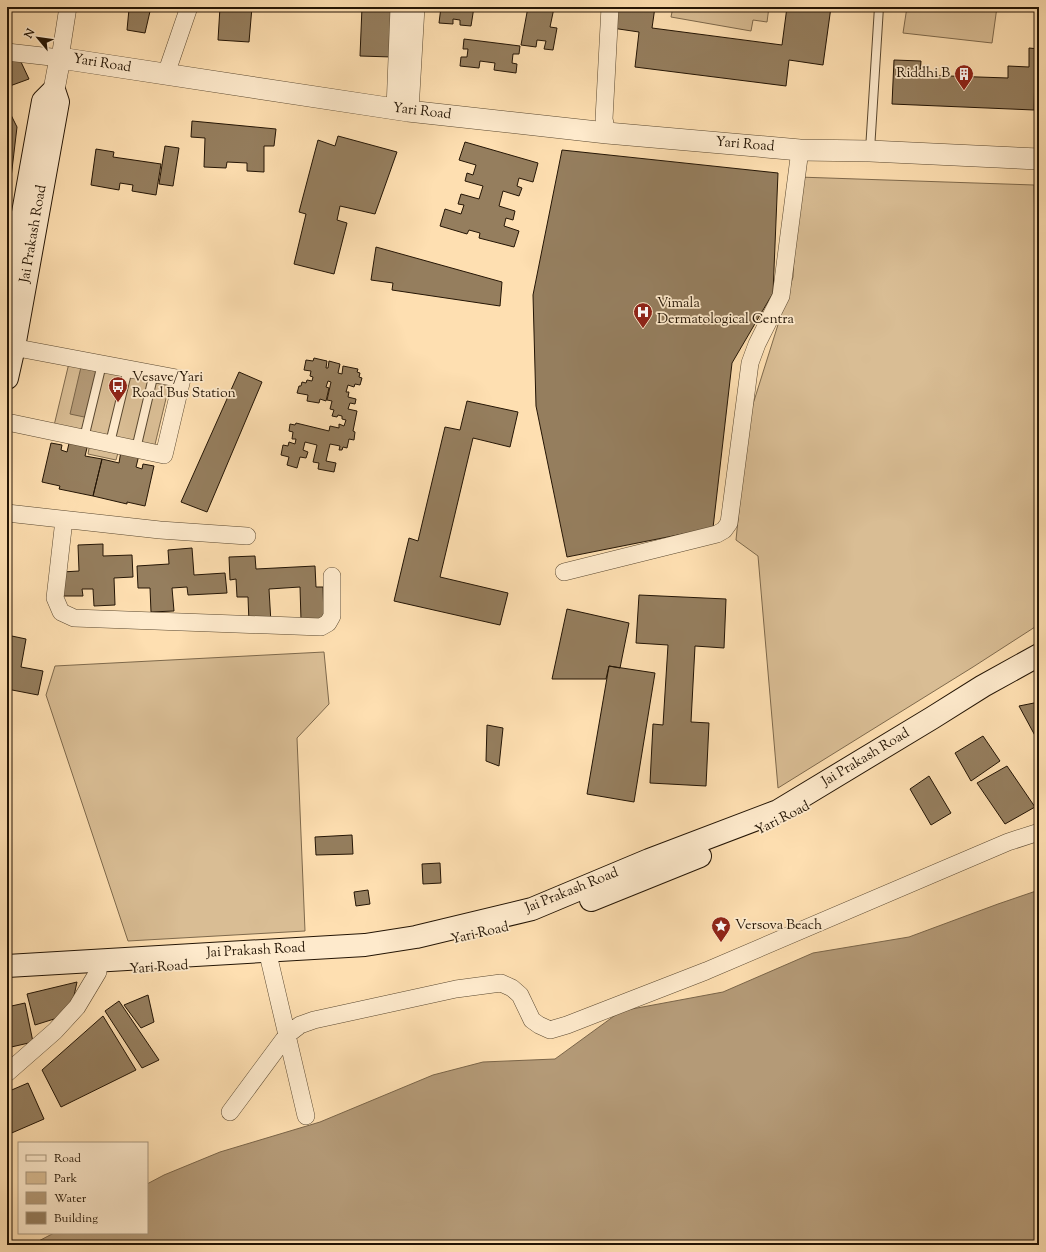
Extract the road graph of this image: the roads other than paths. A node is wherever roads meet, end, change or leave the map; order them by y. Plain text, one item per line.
1 (68, 7) edge
2 (188, 7) edge
3 (399, 7) edge
4 (414, 7) edge
5 (610, 7) edge
6 (879, 7) edge
7 (7, 52) edge
8 (60, 58) junction
9 (166, 74) junction
10 (54, 90) junction
11 (402, 110) junction
12 (607, 133) junction
13 (800, 150) junction
14 (870, 151) junction
15 (1039, 159) edge
16 (7, 302) edge
17 (11, 346) edge
18 (102, 364) junction
19 (128, 369) junction
20 (154, 374) junction
21 (7, 378) edge
22 (7, 422) edge
23 (84, 438) junction
24 (110, 443) junction
25 (136, 449) junction
26 (7, 513) edge
27 (64, 520) junction
28 (247, 536) dead end
29 (564, 572) dead end
30 (332, 576) dead end
31 (1039, 654) edge
32 (1039, 671) edge
33 (1039, 832) edge
34 (268, 955) junction
35 (7, 966) edge
36 (98, 966) junction
37 (7, 979) edge
38 (287, 1035) junction
39 (7, 1073) edge
40 (230, 1112) dead end
41 (306, 1116) dead end

1 - 8 street
2 - 9 street
3 - 11 street
4 - 11 street
5 - 12 street
6 - 14 lane
7 - 8 street
8 - 9 street, Yari Road
8 - 10 street, Yari Road
9 - 11 street, Yari Road
10 - 16 main road, Yari Road
10 - 17 main road, Jai Prakash Road
11 - 12 street, Yari Road
12 - 13 street, Yari Road
13 - 14 street, Yari Road
13 - 29 street
14 - 15 street, Yari Road
17 - 18 street
17 - 21 main road, Jai Prakash Road
18 - 19 street
18 - 23 lane
19 - 20 street
19 - 24 lane
20 - 25 lane
20 - 25 street
22 - 23 street
23 - 24 street
24 - 25 street
26 - 27 street
27 - 28 street
27 - 30 street
31 - 34 main road, Jai Prakash Road
32 - 34 main road, Yari Road
33 - 38 street
34 - 36 main road, Jai Prakash Road
34 - 38 street
35 - 36 main road, Jai Prakash Road
36 - 37 main road
36 - 39 street
38 - 40 street
38 - 41 street

